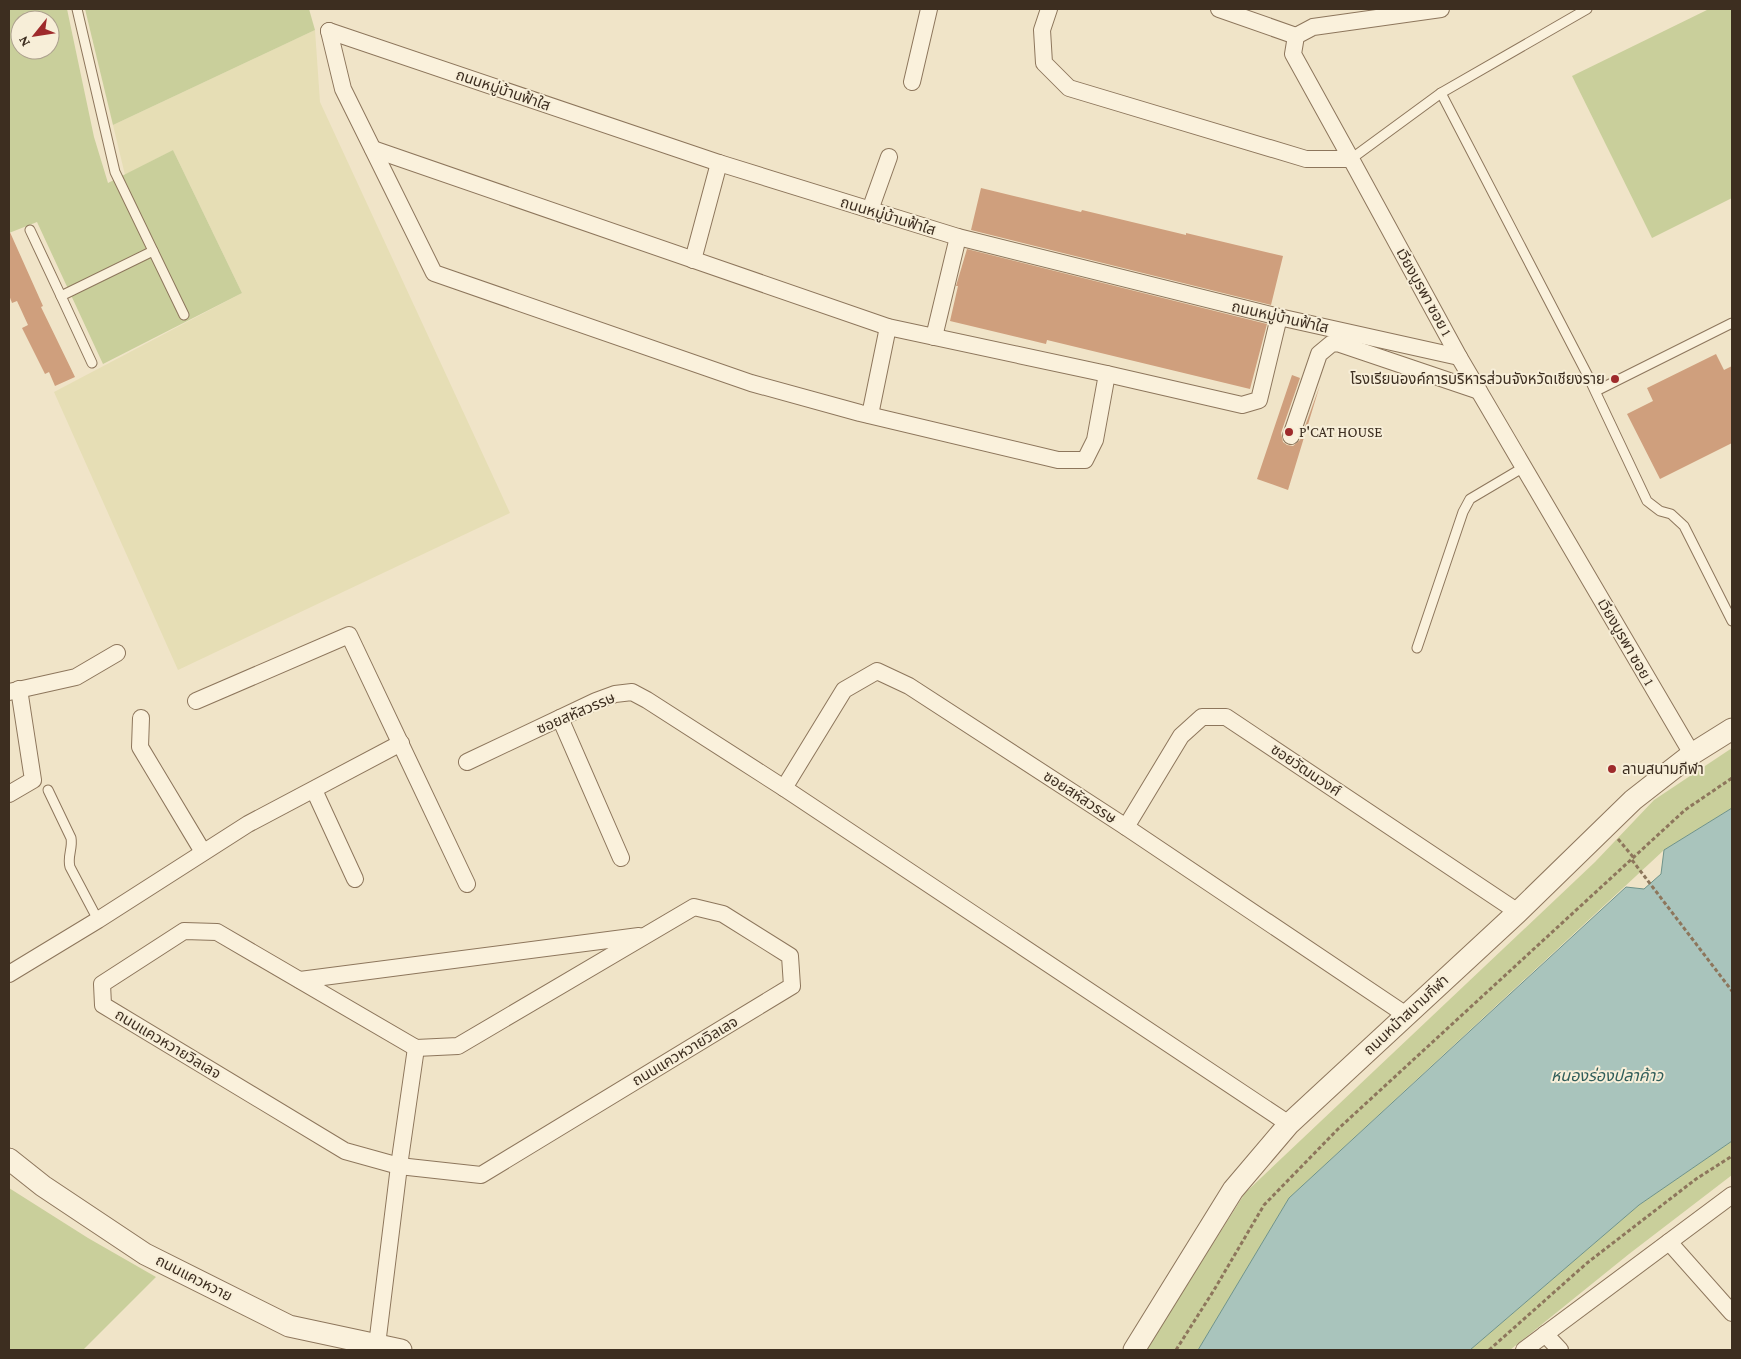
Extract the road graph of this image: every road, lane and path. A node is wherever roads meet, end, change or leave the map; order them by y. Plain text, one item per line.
1 (77, 9) edge
2 (929, 9) edge
3 (1049, 9) edge
4 (1219, 9) edge
5 (1441, 9) edge
6 (1587, 9) edge
7 (1260, 16) edge
8 (1296, 36) junction
9 (912, 82) dead end
10 (1441, 92) junction
11 (373, 149) junction
12 (889, 157) dead end
13 (1351, 159) junction
14 (719, 163) junction
15 (870, 210) junction
16 (30, 230) dead end
17 (958, 238) junction
18 (153, 251) junction
19 (693, 260) junction
20 (61, 296) junction
21 (184, 315) dead end
22 (1279, 317) junction
23 (1732, 323) edge
24 (888, 327) junction
25 (934, 337) junction
26 (1459, 357) junction
27 (92, 363) dead end
28 (1107, 374) junction
29 (1479, 391) junction
30 (1596, 391) junction
31 (870, 415) junction
32 (1291, 436) dead end
33 (1524, 467) junction
34 (1732, 621) edge
35 (1417, 648) dead end
36 (117, 653) dead end
37 (14, 691) edge
38 (196, 701) dead end
39 (141, 718) dead end
40 (560, 718) junction
41 (1732, 729) edge
42 (401, 743) junction
43 (1692, 754) junction
44 (467, 762) dead end
45 (1732, 778) edge
46 (784, 788) junction
47 (48, 790) dead end
48 (314, 790) junction
49 (9, 794) edge
50 (1126, 826) junction
51 (203, 852) junction
52 (621, 858) dead end
53 (1632, 860) junction
54 (355, 879) dead end
55 (467, 884) dead end
56 (1518, 912) junction
57 (98, 920) junction
58 (646, 935) junction
59 (9, 974) edge
60 (300, 980) junction
61 (1732, 992) edge
62 (1406, 1016) junction
63 (416, 1048) junction
64 (1289, 1124) junction
65 (1732, 1156) edge
66 (9, 1159) edge
67 (399, 1166) junction
68 (1732, 1195) edge
69 (1669, 1242) junction
70 (1732, 1313) edge
71 (1544, 1334) junction
72 (377, 1346) junction
73 (401, 1350) edge
74 (1134, 1350) edge
75 (1176, 1350) edge
76 (1489, 1350) edge
77 (1524, 1350) edge
78 (1560, 1350) edge

1 - 18 lane
2 - 9 street
3 - 13 street
4 - 7 street
5 - 8 street
6 - 10 lane
7 - 8 street
8 - 13 street, เวียงบูรพา ซอย 1
10 - 13 lane
10 - 30 lane
11 - 14 street, ถนนหมู่บ้านฟ้าใส
11 - 19 street
11 - 31 street
12 - 15 street
13 - 26 street, เวียงบูรพา ซอย 1
14 - 15 street, ถนนหมู่บ้านฟ้าใส
14 - 19 street
15 - 17 street, ถนนหมู่บ้านฟ้าใส
16 - 20 lane
17 - 22 street, ถนนหมู่บ้านฟ้าใส
17 - 25 street
18 - 20 lane
18 - 21 lane
19 - 24 street
20 - 27 lane
22 - 26 street, ถนนหมู่บ้านฟ้าใส
22 - 28 street
23 - 30 lane
24 - 25 street
24 - 31 street
25 - 28 street
26 - 29 street, เวียงบูรพา ซอย 1
28 - 31 street
29 - 32 street
29 - 33 street, เวียงบูรพา ซอย 1
30 - 34 lane
33 - 35 lane
33 - 43 street, เวียงบูรพา ซอย 1
36 - 37 street
37 - 49 street
38 - 42 street
39 - 51 street
40 - 44 street, ซอยสหัสวรรษ
40 - 46 street, ซอยสหัสวรรษ
40 - 52 street
41 - 43 street, ถนนหน้าสนามกีฬา
42 - 48 street
42 - 55 street
43 - 56 street, ถนนหน้าสนามกีฬา
45 - 53 path
46 - 50 street, ซอยสหัสวรรษ
46 - 64 street, ซอยสหัสวรรษ
47 - 57 lane
48 - 51 street
48 - 54 street
50 - 56 street, ซอยวัฒนวงศ์
50 - 62 street, ซอยสหัสวรรษ
51 - 57 street
53 - 61 path
53 - 75 path
56 - 62 street, ถนนหน้าสนามกีฬา
57 - 59 street
58 - 60 street, ถนนแควหวายวิลเลจ
58 - 63 street, ถนนแควหวายวิลเลจ
58 - 67 street, ถนนแควหวายวิลเลจ
60 - 63 street, ถนนแควหวายวิลเลจ
60 - 67 street, ถนนแควหวายวิลเลจ
62 - 64 street, ถนนหน้าสนามกีฬา
63 - 67 street
64 - 74 street, ถนนหน้าสนามกีฬา
65 - 76 path
66 - 72 street, ถนนแควหวาย
67 - 72 street
68 - 69 street
69 - 70 street
69 - 71 street
71 - 77 street
71 - 78 street
72 - 73 street, ถนนแควหวาย

